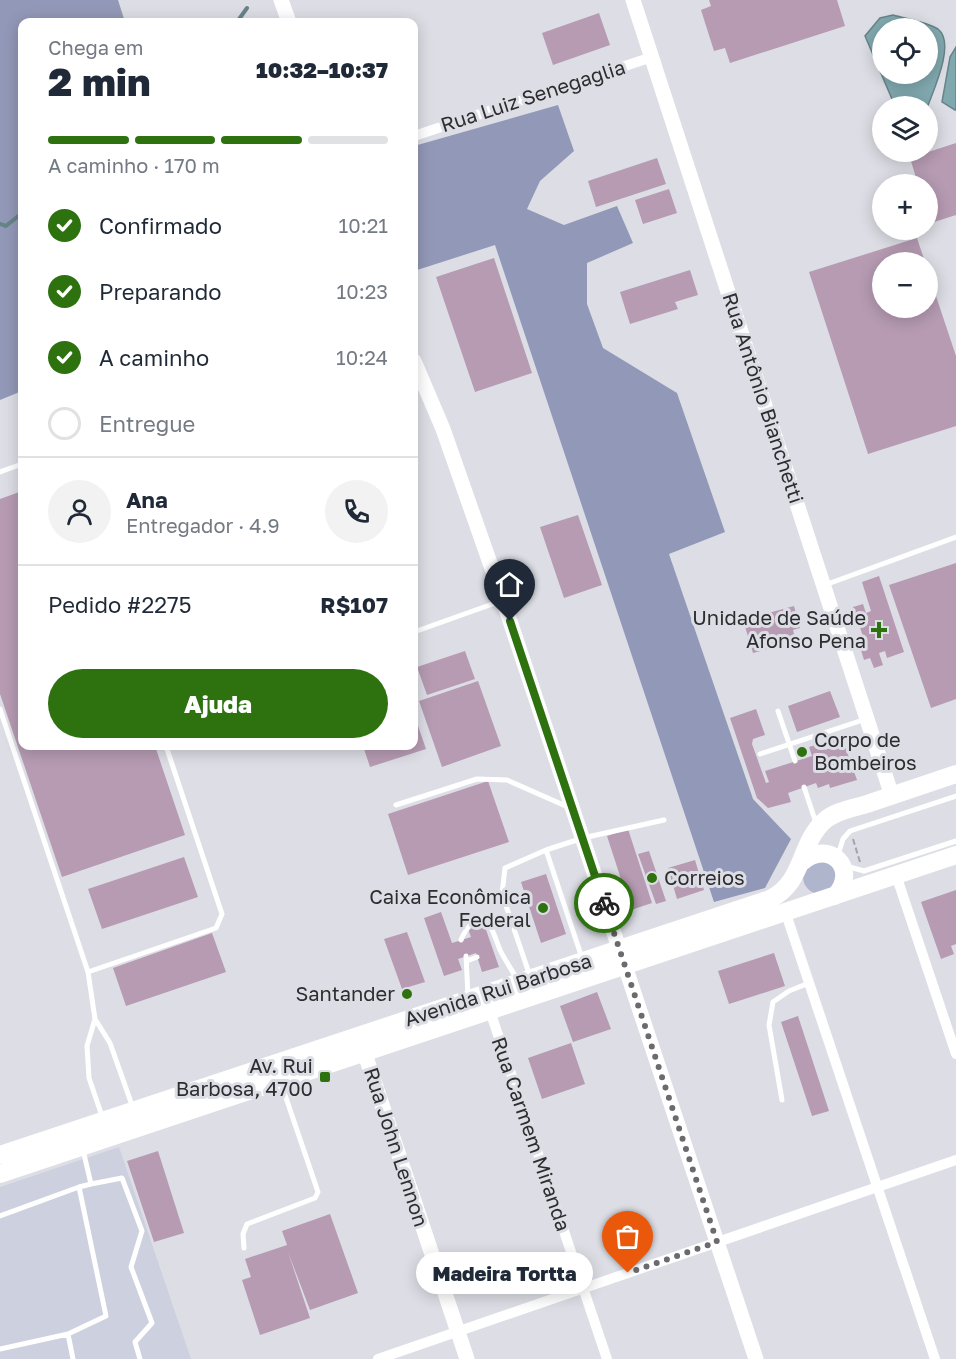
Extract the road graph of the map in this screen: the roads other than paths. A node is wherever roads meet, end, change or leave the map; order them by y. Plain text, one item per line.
1 (281, 0) edge
2 (633, 0) edge
3 (287, 18) edge
4 (652, 57) junction
5 (418, 135) edge
6 (418, 371) edge
7 (18, 465) edge
8 (0, 471) edge
9 (956, 537) edge
10 (824, 585) junction
11 (503, 600) junction
12 (418, 632) edge
13 (0, 709) edge
14 (778, 711) dead end
15 (867, 718) junction
16 (789, 744) junction
17 (167, 750) edge
18 (760, 754) dead end
19 (795, 761) dead end
20 (956, 774) edge
21 (804, 787) dead end
22 (892, 795) junction
23 (956, 796) edge
24 (396, 805) dead end
25 (573, 809) junction
26 (664, 820) dead end
27 (818, 829) junction
28 (583, 838) junction
29 (956, 841) edge
30 (546, 850) junction
31 (956, 855) edge
32 (839, 862) junction
33 (799, 868) junction
34 (896, 875) junction
35 (829, 898) junction
36 (785, 912) junction
37 (462, 940) dead end
38 (477, 957) dead end
39 (622, 958) junction
40 (583, 962) junction
41 (88, 972) junction
42 (525, 981) junction
43 (809, 983) junction
44 (468, 1000) junction
45 (490, 1011) junction
46 (95, 1019) junction
47 (362, 1045) junction
48 (956, 1054) edge
49 (280, 1081) junction
50 (782, 1100) dead end
51 (134, 1110) junction
52 (104, 1120) junction
53 (82, 1147) junction
54 (0, 1155) edge
55 (956, 1160) edge
56 (0, 1174) edge
57 (92, 1184) junction
58 (79, 1187) junction
59 (878, 1187) junction
60 (0, 1216) edge
61 (717, 1242) junction
62 (244, 1248) dead end
63 (583, 1288) junction
64 (458, 1331) junction
65 (68, 1334) junction
66 (0, 1349) edge
67 (73, 1359) edge
68 (140, 1359) edge
69 (378, 1359) edge
70 (467, 1359) edge
71 (606, 1359) edge
72 (756, 1359) edge
73 (935, 1359) edge

1 - 3 street
2 - 4 street, Rua Antônio Bianchetti
4 - 5 street, Rua Luiz Senegaglia
4 - 10 street, Rua Antônio Bianchetti
6 - 11 street
7 - 8 lane
9 - 10 lane
10 - 15 street, Rua Antônio Bianchetti
11 - 12 lane
11 - 25 street
13 - 41 lane
14 - 16 lane
15 - 16 lane
15 - 22 street, Rua Antônio Bianchetti
16 - 18 lane
16 - 19 lane
17 - 41 lane
20 - 22 main road, Avenida Rui Barbosa
21 - 27 lane
22 - 27 main road, Avenida Rui Barbosa
23 - 32 lane
24 - 25 lane
25 - 28 street
26 - 28 lane
27 - 33 main road, Avenida Rui Barbosa
28 - 30 lane
28 - 39 street
29 - 32 lane
30 - 40 lane
30 - 42 lane
31 - 34 main road, Avenida Rui Barbosa
32 - 33 main road
32 - 35 main road
33 - 35 main road
33 - 39 main road, Avenida Rui Barbosa
34 - 35 main road, Avenida Rui Barbosa
34 - 48 street
35 - 36 main road, Avenida Rui Barbosa
36 - 39 main road, Avenida Rui Barbosa
36 - 43 street
37 - 42 lane
38 - 44 lane
39 - 40 main road, Avenida Rui Barbosa
39 - 45 main road, Avenida Rui Barbosa
39 - 61 street
40 - 42 main road, Avenida Rui Barbosa
41 - 46 lane
42 - 44 main road, Avenida Rui Barbosa
43 - 50 lane
43 - 59 street
44 - 47 main road, Avenida Rui Barbosa
45 - 47 main road, Avenida Rui Barbosa
45 - 63 street, Rua Carmem Miranda
46 - 51 lane
46 - 52 lane
47 - 49 main road, Avenida Rui Barbosa
47 - 51 main road, Avenida Rui Barbosa
47 - 64 street, Rua John Lennon
49 - 53 main road, Avenida Rui Barbosa
49 - 62 lane
51 - 52 main road, Avenida Rui Barbosa
52 - 54 main road, Avenida Rui Barbosa
53 - 56 main road, Avenida Rui Barbosa
53 - 57 lane
55 - 59 street
57 - 58 lane
57 - 68 lane
58 - 60 lane
58 - 65 lane
59 - 61 street
59 - 73 street
61 - 63 street
61 - 72 street
63 - 64 street
63 - 71 street, Rua Carmem Miranda
64 - 69 street
64 - 70 street, Rua John Lennon
65 - 66 lane
65 - 67 lane

